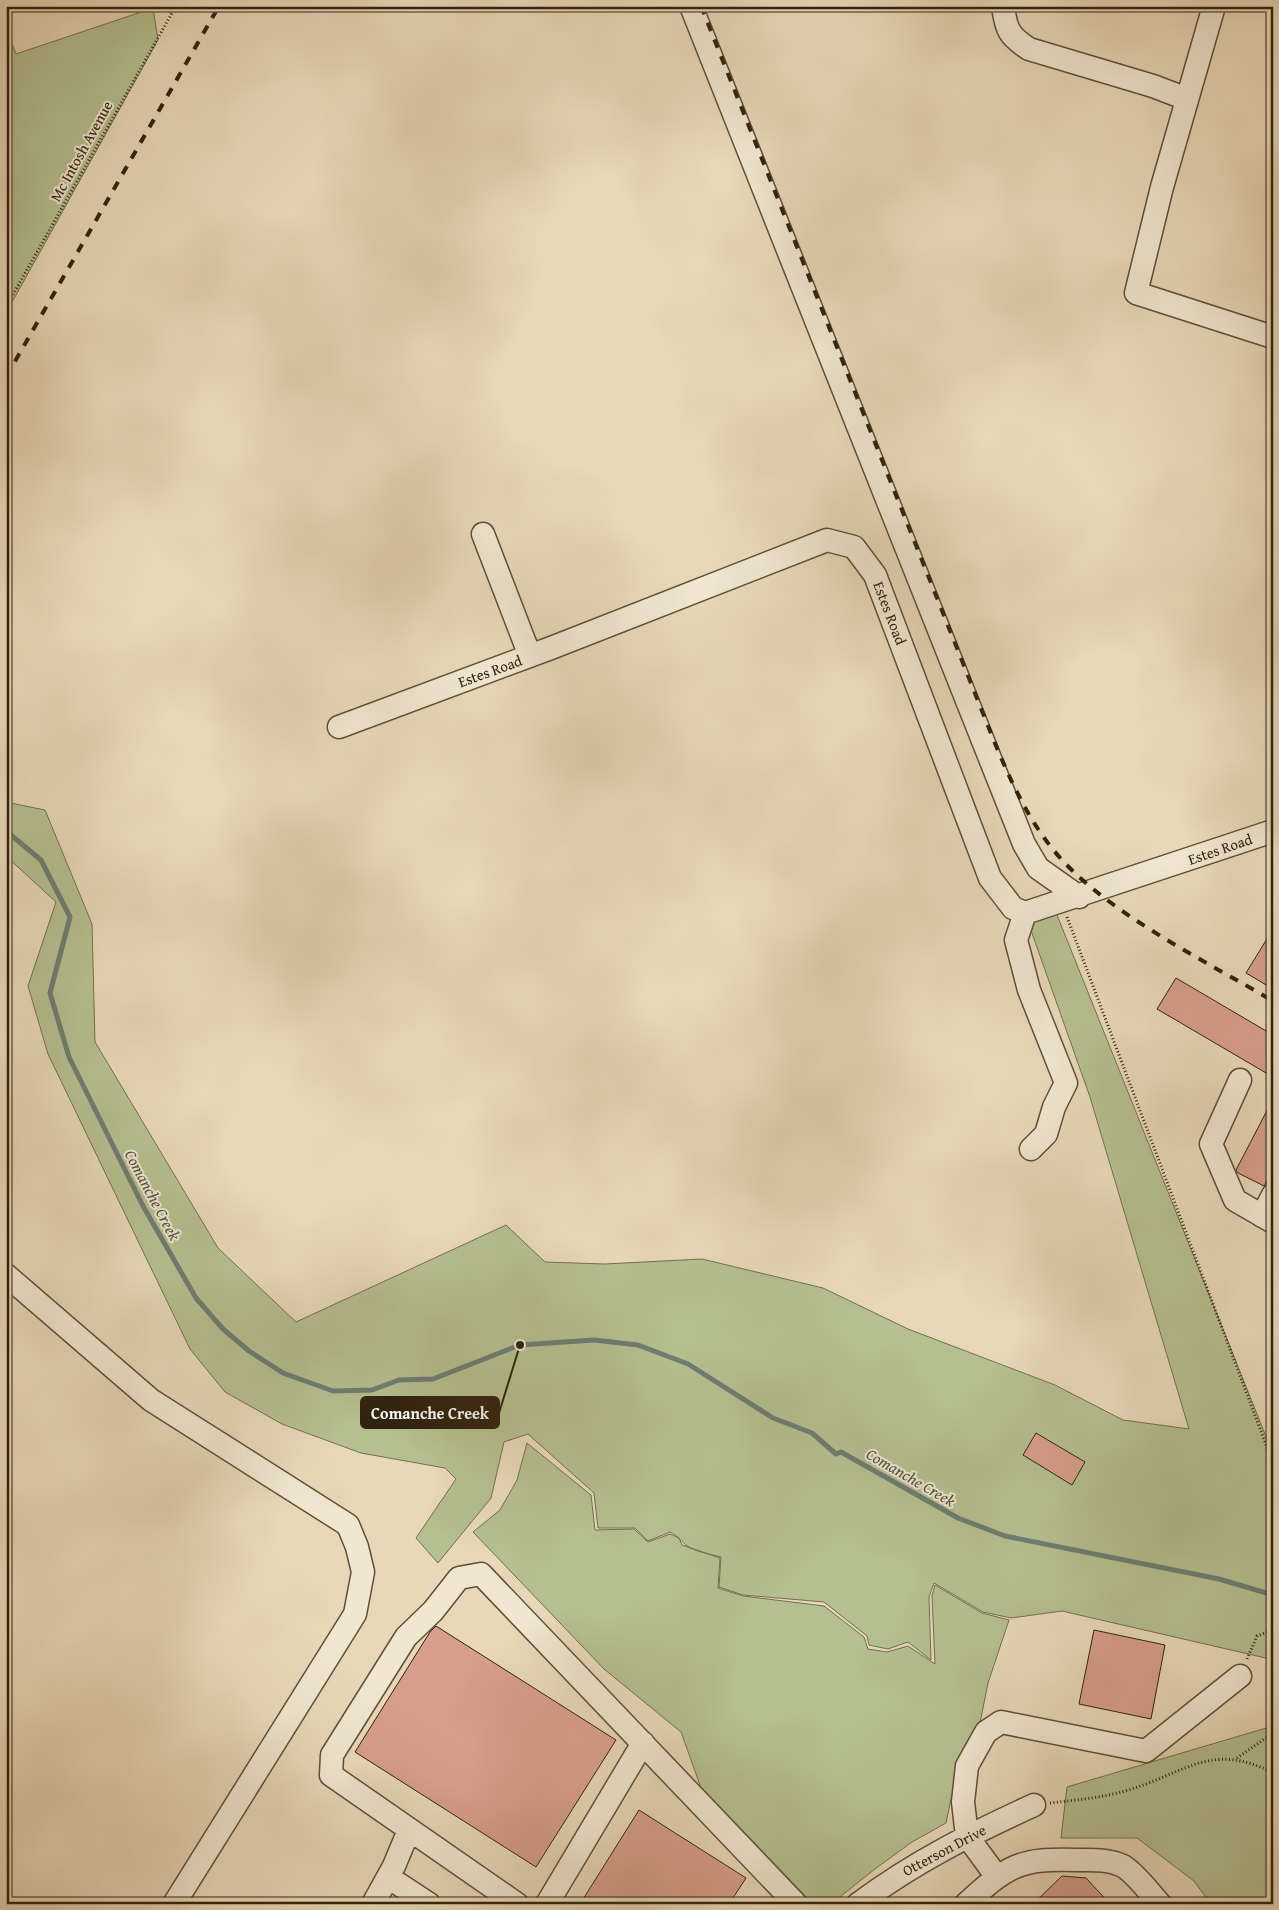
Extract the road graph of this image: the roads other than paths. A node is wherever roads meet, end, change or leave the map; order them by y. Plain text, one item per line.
1 (691, 6) edge
2 (1004, 6) edge
3 (1214, 6) edge
4 (1187, 99) junction
5 (1273, 337) edge
6 (483, 534) dead end
7 (530, 656) junction
8 (339, 727) dead end
9 (1273, 831) edge
10 (1071, 899) junction
11 (1025, 914) junction
12 (1240, 1080) dead end
13 (1031, 1148) dead end
14 (1273, 1195) edge
15 (1268, 1219) edge
16 (6, 1275) edge
17 (1240, 1676) road end
18 (643, 1743) junction
19 (1034, 1806) road end
20 (410, 1830) junction
21 (967, 1836) junction
22 (388, 1877) junction
23 (997, 1877) junction
24 (174, 1904) edge
25 (373, 1904) edge
26 (429, 1904) edge
27 (516, 1904) edge
28 (547, 1904) edge
29 (796, 1904) edge
30 (858, 1904) edge
31 (966, 1904) edge
32 (1160, 1904) edge

1 - 10 street
2 - 4 street
3 - 4 street
4 - 5 street
6 - 7 street
7 - 8 street, Estes Road
7 - 11 street, Estes Road
9 - 10 street, Estes Road
10 - 11 street, Estes Road
11 - 13 street
12 - 15 street
14 - 15 street
16 - 24 street
17 - 21 street
18 - 20 street
18 - 28 street
18 - 29 street
19 - 21 street, Otterson Drive
20 - 22 street
20 - 27 street
21 - 23 street
21 - 30 street, Otterson Drive
22 - 25 street
22 - 26 street
23 - 31 street
23 - 32 street

